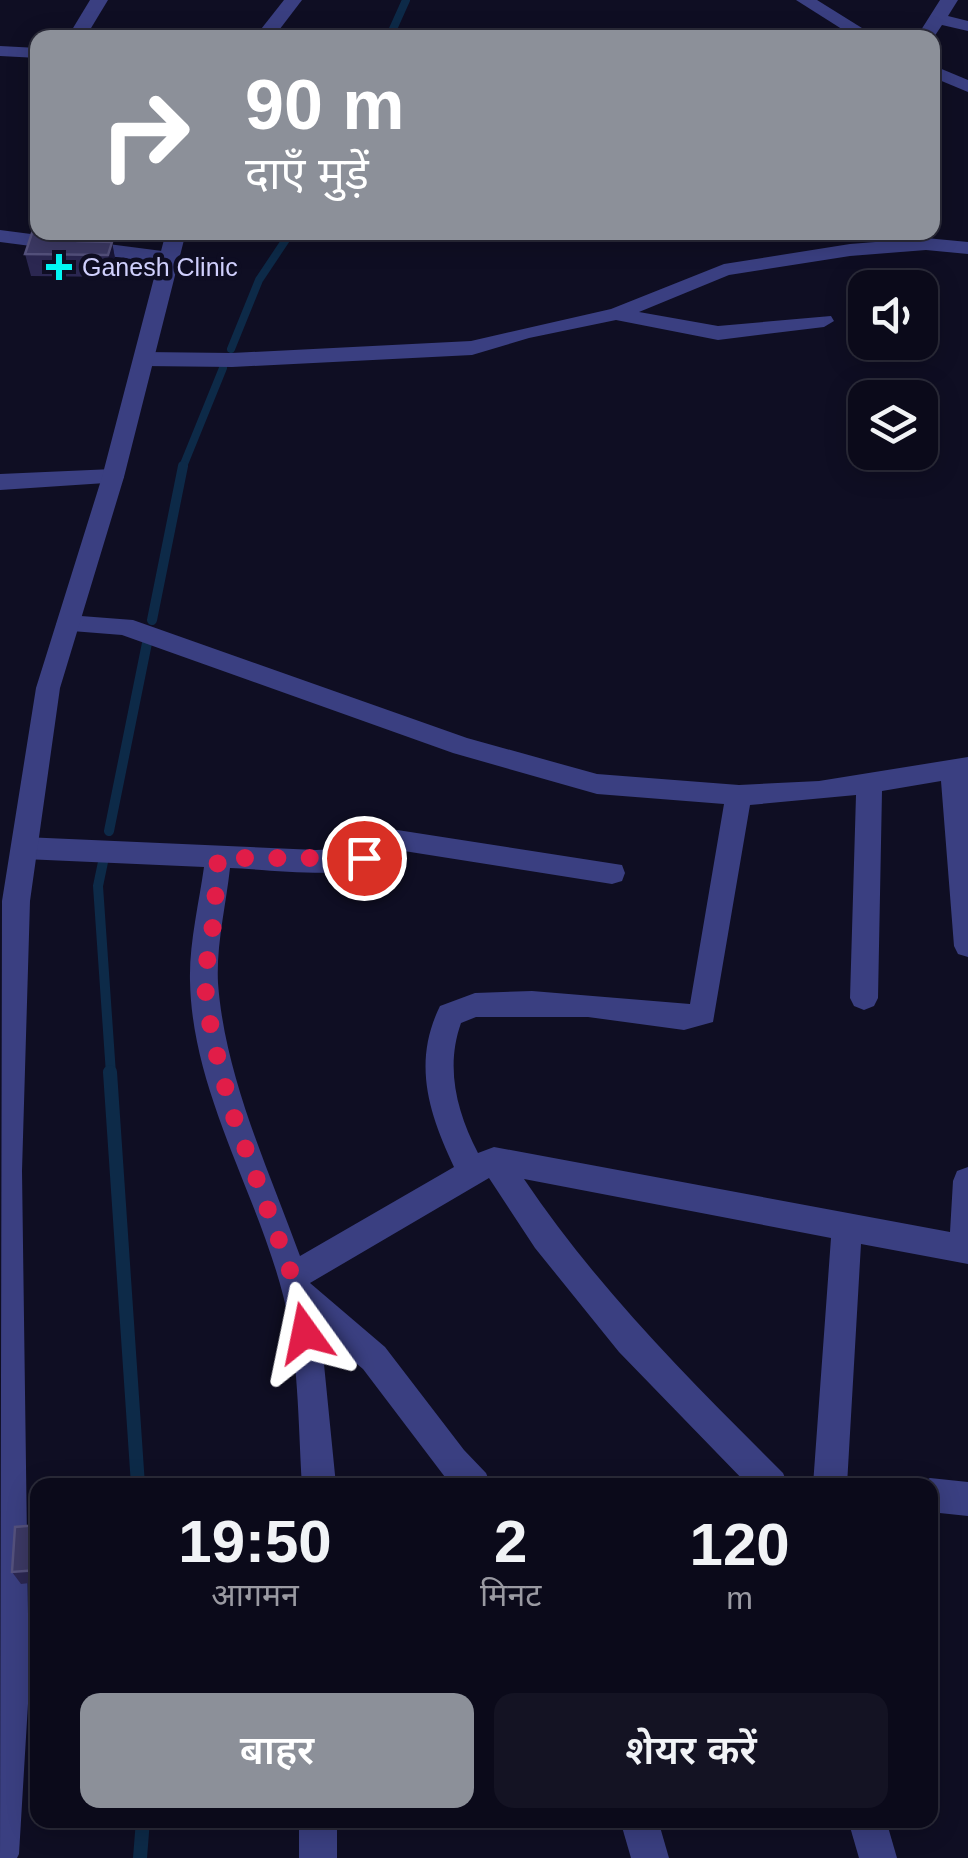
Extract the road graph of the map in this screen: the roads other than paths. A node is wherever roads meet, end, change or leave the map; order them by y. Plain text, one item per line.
1 (98, 0) edge
2 (293, 0) edge
3 (805, 0) edge
4 (949, 0) edge
5 (939, 20) junction
6 (968, 26) edge
7 (81, 30) edge
8 (269, 30) edge
9 (856, 30) edge
10 (931, 30) edge
11 (0, 51) edge
12 (30, 53) edge
13 (940, 74) edge
14 (968, 88) edge
15 (0, 236) edge
16 (30, 237) edge
17 (96, 240) edge
18 (173, 245) edge
19 (968, 248) edge
20 (616, 314) junction
21 (824, 321) dead end
22 (144, 359) junction
23 (113, 477) junction
24 (0, 482) edge
25 (68, 624) junction
26 (961, 769) edge
27 (869, 784) junction
28 (739, 794) junction
29 (24, 848) junction
30 (218, 858) junction
31 (612, 873) dead end
32 (968, 946) edge
33 (6, 993) edge
34 (864, 998) dead end
35 (483, 1166) junction
36 (968, 1181) edge
37 (4, 1208) edge
38 (847, 1224) junction
39 (966, 1249) edge
40 (296, 1286) junction
41 (318, 1478) edge
42 (467, 1478) edge
43 (764, 1478) edge
44 (830, 1478) edge
45 (938, 1496) edge
46 (968, 1499) edge
47 (318, 1828) edge
48 (641, 1828) edge
49 (869, 1828) edge
50 (0, 1854) edge
51 (318, 1858) edge
52 (650, 1858) edge
53 (878, 1858) edge

1 - 7 street
2 - 8 street
3 - 9 street
4 - 5 street
5 - 6 street
5 - 10 street
11 - 12 street
13 - 14 street
15 - 16 street
17 - 18 street
18 - 22 street
19 - 20 street
20 - 21 street
20 - 22 street
22 - 23 street
23 - 24 street
23 - 25 street
25 - 28 street
25 - 29 street
26 - 27 street
26 - 32 street
27 - 28 street
27 - 34 street
28 - 35 street
29 - 30 street
29 - 33 street
30 - 31 street
30 - 40 street
33 - 37 street
35 - 38 street
35 - 40 street
35 - 43 street
36 - 39 street
37 - 50 street
38 - 39 street
38 - 44 street
40 - 41 street
40 - 42 street
45 - 46 street
47 - 51 street
48 - 52 street
49 - 53 street

